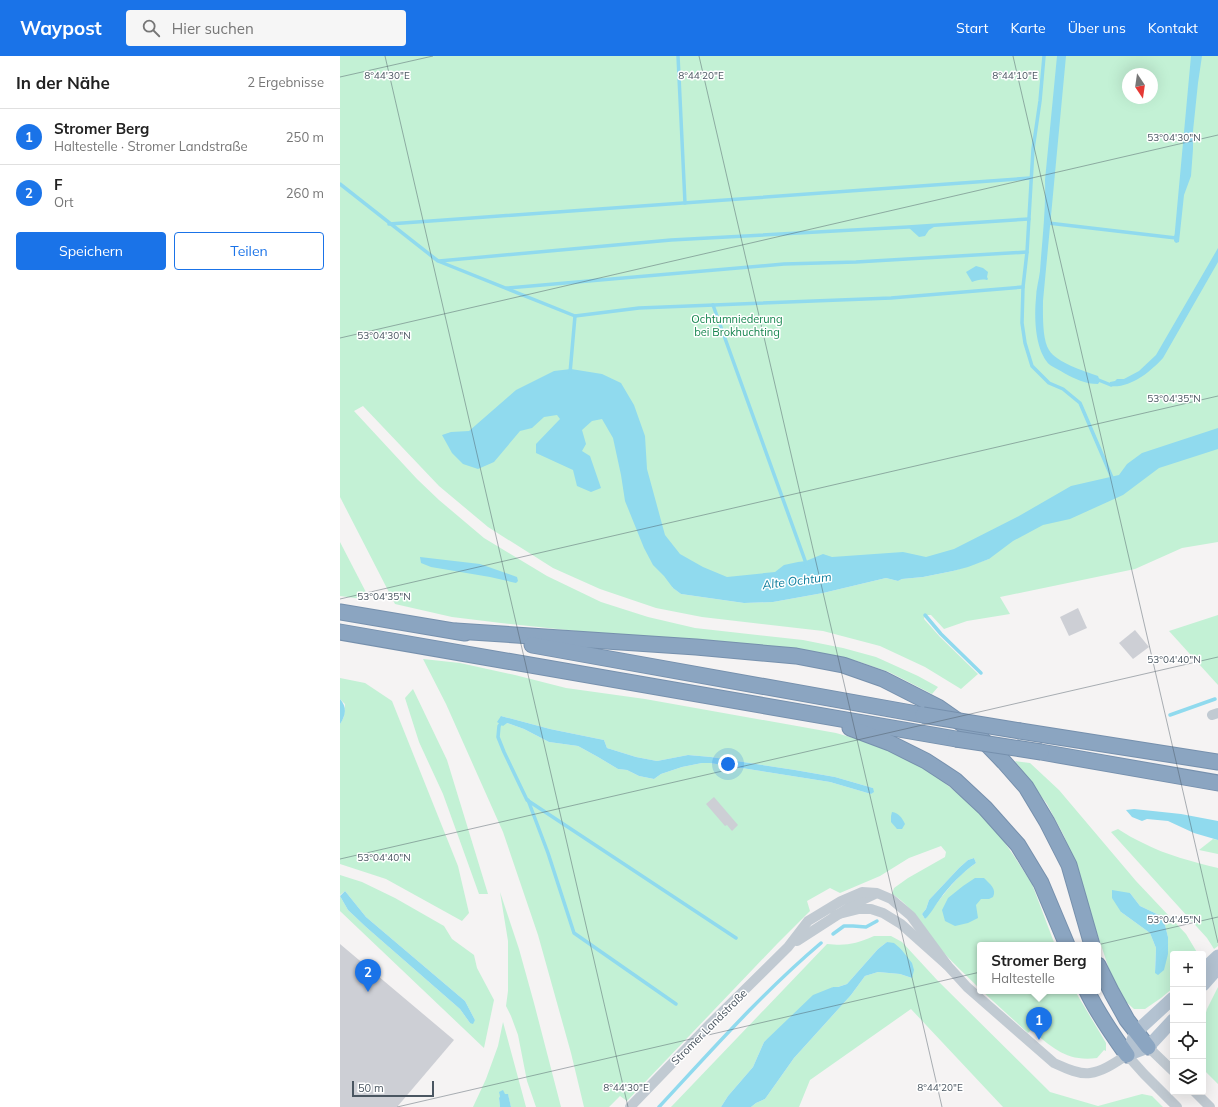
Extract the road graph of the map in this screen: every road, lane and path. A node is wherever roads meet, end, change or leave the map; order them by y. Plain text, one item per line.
1 (347, 613) edge
2 (340, 632) edge
3 (456, 632) junction
4 (787, 710) junction
5 (1218, 762) edge
6 (1218, 783) edge
7 (877, 893) junction
8 (835, 915) junction
9 (1066, 942) edge
10 (1091, 942) edge
11 (788, 947) junction
12 (1218, 956) edge
13 (947, 965) junction
14 (1218, 968) edge
15 (1101, 971) edge
16 (1206, 976) edge
17 (1206, 977) edge
18 (1088, 994) edge
19 (1170, 1001) edge
20 (1170, 1023) edge
21 (1136, 1032) junction
22 (1148, 1047) junction
23 (1127, 1055) junction
24 (1170, 1068) edge
25 (1198, 1095) edge
26 (630, 1107) edge
27 (1177, 1107) edge
28 (1210, 1107) edge

1 - 3 highway
2 - 4 highway
3 - 5 highway, bridge
3 - 10 highway
4 - 6 highway, bridge
4 - 9 highway
7 - 8 street, Stromer Landstraße
7 - 11 street, Stromer Landstraße
7 - 13 street, Stromer Landstraße
8 - 11 street, Stromer Landstraße
8 - 13 street, Stromer Landstraße
11 - 26 street, Stromer Landstraße
12 - 16 main road
13 - 23 street, Stromer Landstraße
14 - 17 main road
15 - 21 highway
18 - 23 highway
19 - 21 main road
20 - 22 main road, Stromer Landstraße
21 - 22 highway
21 - 23 main road
22 - 23 main road, Stromer Landstraße
22 - 24 street
23 - 27 street
25 - 28 street

